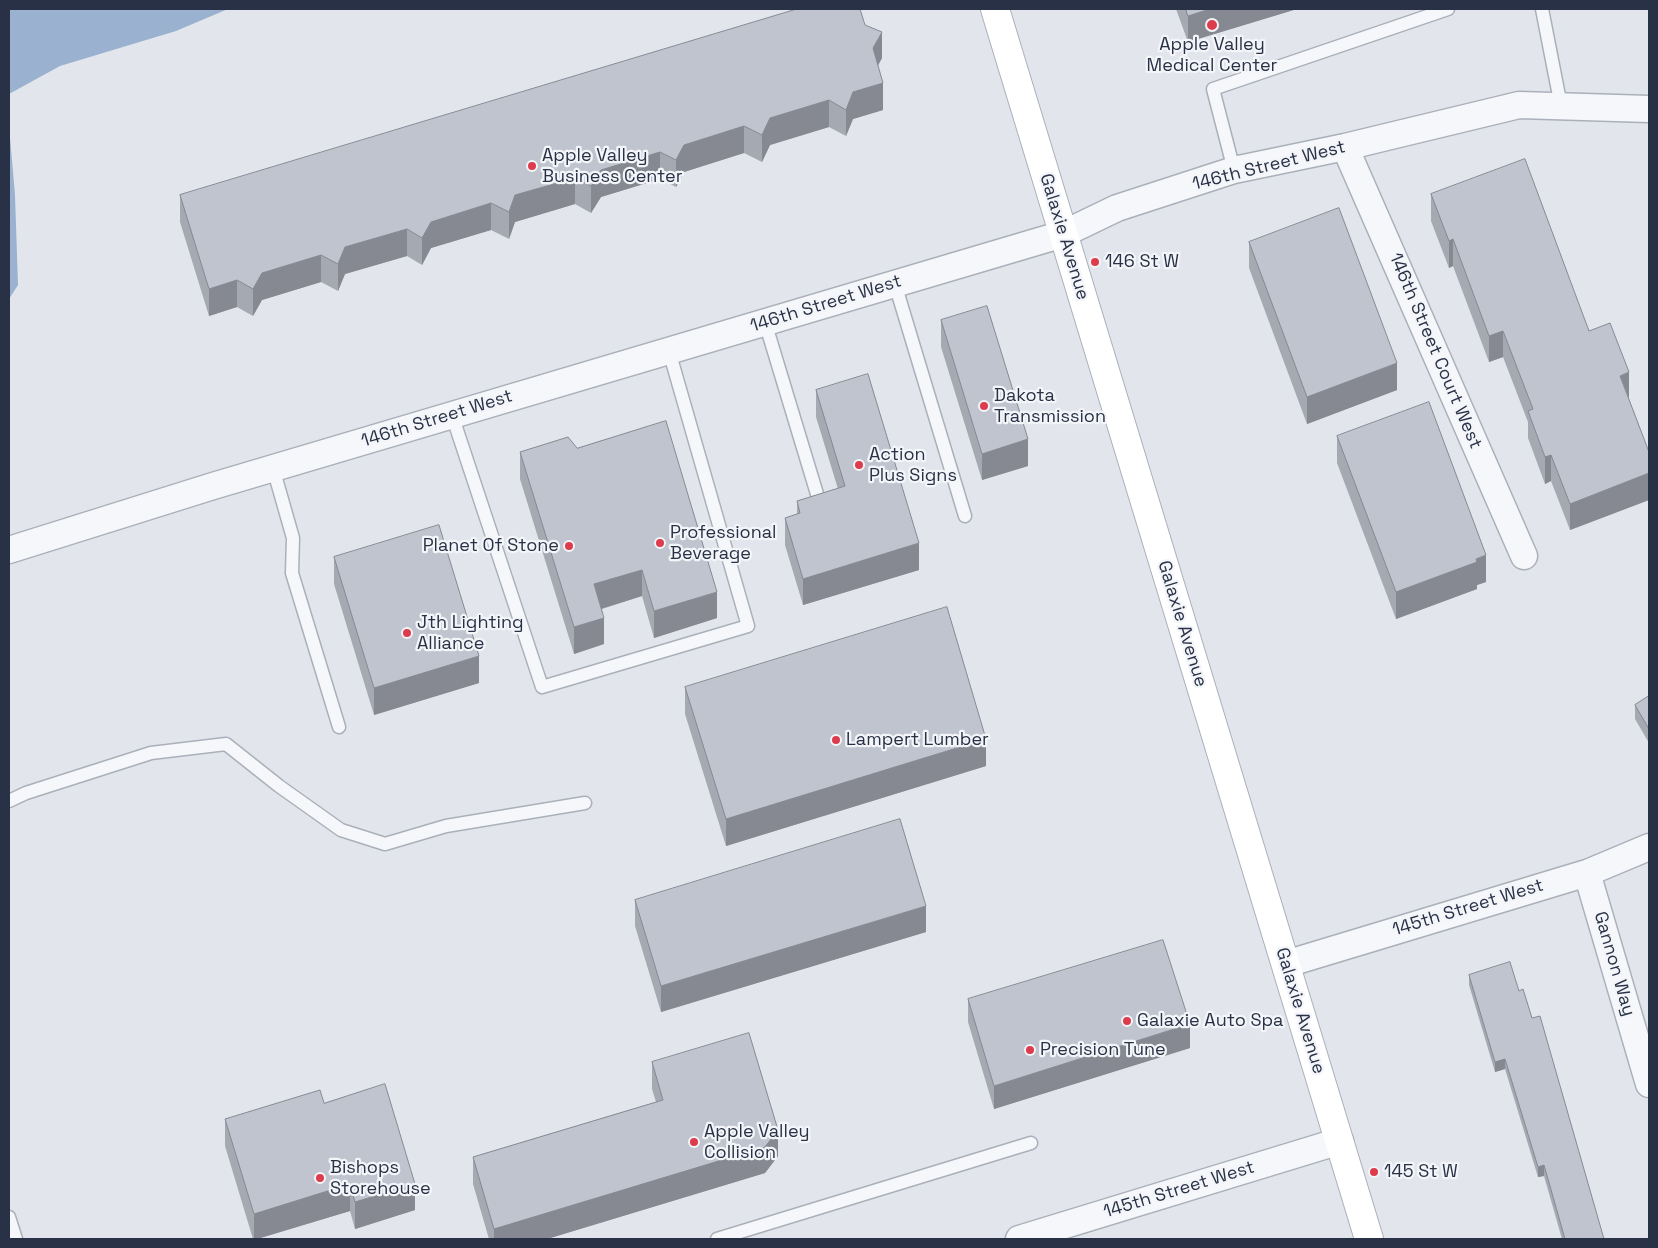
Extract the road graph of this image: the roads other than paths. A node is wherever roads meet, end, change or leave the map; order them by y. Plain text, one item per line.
1 (995, 9) edge
2 (1448, 9) edge
3 (1542, 9) edge
4 (1561, 106) junction
5 (1649, 109) edge
6 (1346, 146) junction
7 (1234, 170) junction
8 (1063, 234) junction
9 (894, 284) junction
10 (765, 322) junction
11 (669, 351) junction
12 (452, 415) junction
13 (273, 468) junction
14 (817, 494) edge
15 (965, 516) dead end
16 (9, 550) edge
17 (1524, 556) dead end
18 (339, 727) dead end
19 (9, 801) edge
20 (585, 803) dead end
21 (1649, 848) edge
22 (1587, 873) junction
23 (1286, 964) junction
24 (1649, 1084) edge
25 (1340, 1141) junction
26 (1031, 1143) dead end
27 (9, 1217) edge
28 (16, 1239) edge
29 (716, 1239) edge
30 (1019, 1239) edge
31 (1369, 1239) edge

1 - 8 street, Galaxie Avenue
2 - 7 lane
3 - 4 lane
4 - 5 street, 146th Street West
4 - 6 street, 146th Street West
6 - 7 street, 146th Street West
6 - 17 street, 146th Street Court West
7 - 8 street, 146th Street West
8 - 9 street, 146th Street West
8 - 23 street, Galaxie Avenue
9 - 10 street, 146th Street West
9 - 15 lane
10 - 11 street, 146th Street West
10 - 14 lane
11 - 12 street, 146th Street West
11 - 12 lane
12 - 13 street, 146th Street West
13 - 16 street, 146th Street West
13 - 18 lane
19 - 20 lane
21 - 22 street, 145th Street West
22 - 23 street, 145th Street West
22 - 24 street, Gannon Way
23 - 25 street, Galaxie Avenue
25 - 30 street, 145th Street West
25 - 31 street, Galaxie Avenue
26 - 29 lane
27 - 28 lane

